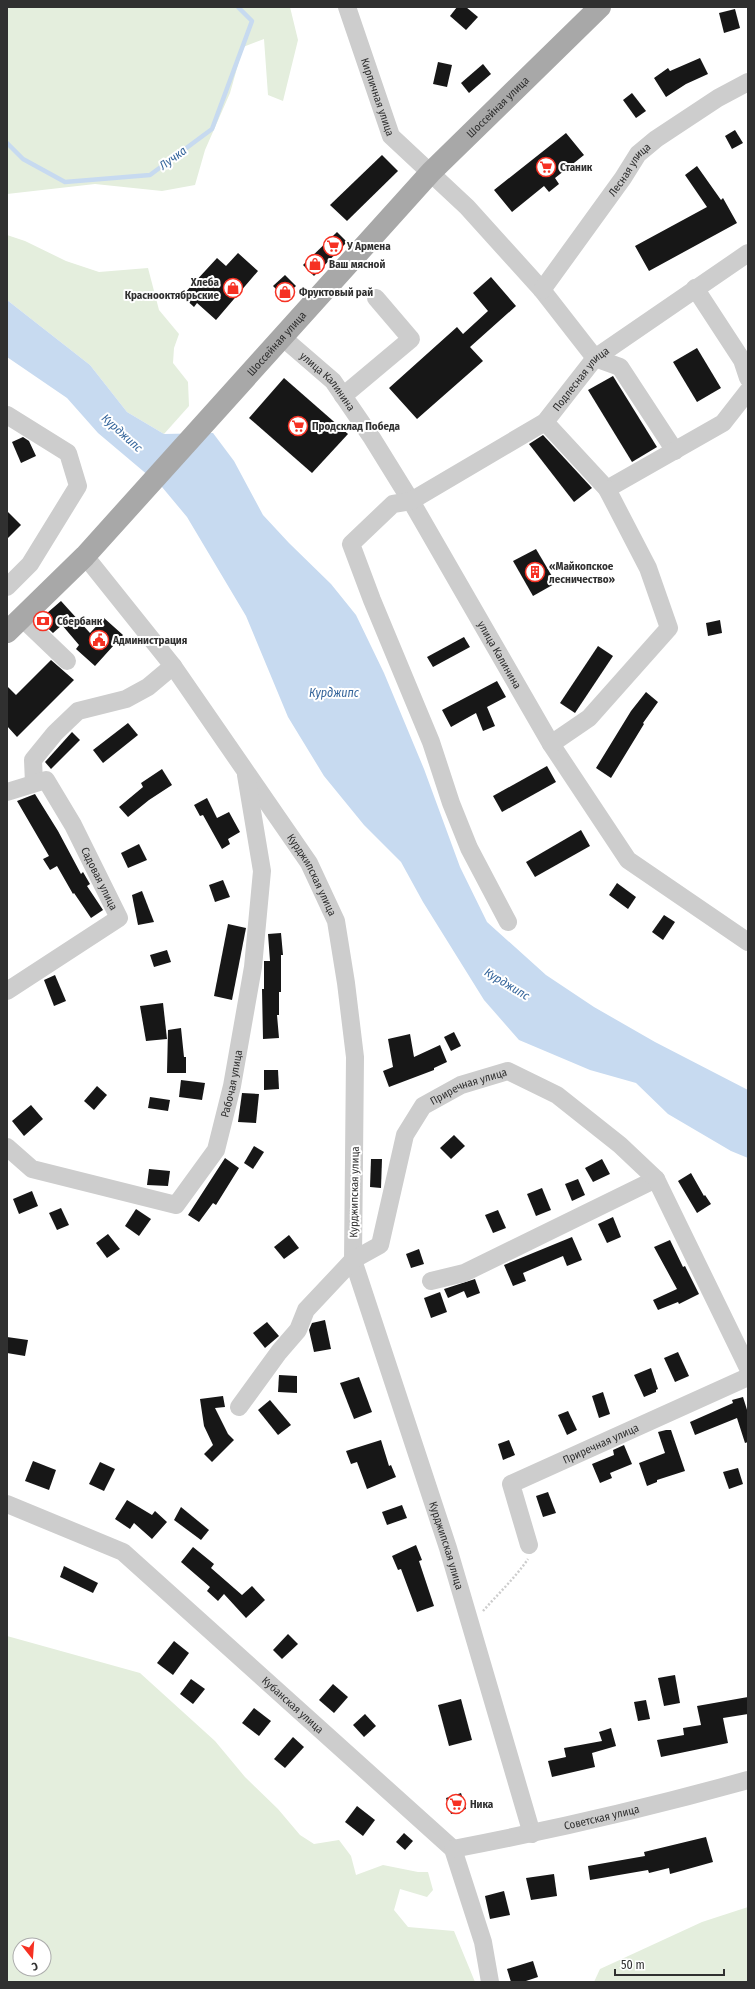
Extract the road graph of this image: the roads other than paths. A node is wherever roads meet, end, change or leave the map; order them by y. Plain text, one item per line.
1 (347, 7) edge
2 (600, 7) edge
3 (748, 82) edge
4 (431, 172) junction
5 (748, 253) edge
6 (695, 288) junction
7 (542, 290) junction
8 (376, 298) dead end
9 (282, 337) junction
10 (594, 358) junction
11 (748, 378) edge
12 (748, 391) edge
13 (343, 396) junction
14 (7, 415) edge
15 (545, 422) junction
16 (675, 451) junction
17 (607, 488) junction
18 (411, 501) junction
19 (85, 556) junction
20 (7, 587) edge
21 (15, 625) edge
22 (67, 661) dead end
23 (173, 666) junction
24 (551, 744) junction
25 (245, 769) junction
26 (34, 783) junction
27 (7, 792) edge
28 (508, 922) dead end
29 (748, 942) edge
30 (7, 991) edge
31 (7, 1147) edge
32 (656, 1179) junction
33 (353, 1260) junction
34 (431, 1281) dead end
35 (748, 1368) edge
36 (748, 1377) edge
37 (239, 1407) dead end
38 (7, 1504) edge
39 (529, 1545) road end
40 (748, 1780) edge
41 (532, 1834) junction
42 (453, 1849) junction
43 (490, 1982) edge

1 - 4 street, Кирпичная улица
2 - 4 main road, Шоссейная улица
3 - 7 street, Лесная улица
4 - 7 street, Кирпичная улица
4 - 9 main road, Шоссейная улица
5 - 6 street, Подлесная улица
6 - 10 street, Подлесная улица
6 - 11 street
7 - 10 street, Кирпичная улица
8 - 13 street
9 - 13 street, улица Калинина
9 - 19 main road, Шоссейная улица
10 - 15 street, Подлесная улица
10 - 16 street
12 - 16 street
13 - 18 street, улица Калинина
14 - 20 street
15 - 17 street
15 - 18 street, Подлесная улица
16 - 17 street
17 - 24 street
18 - 24 street, улица Калинина
18 - 28 street, Подлесная улица
19 - 21 main road, Шоссейная улица
19 - 23 street, Курджипская улица
21 - 22 street
23 - 25 street, Курджипская улица
23 - 26 street
24 - 29 street, улица Калинина
25 - 31 street, Рабочая улица
25 - 33 street, Курджипская улица
26 - 27 street
26 - 30 street, Садовая улица
32 - 33 street, Приречная улица
32 - 34 street
32 - 35 street, Приречная улица
33 - 37 street
33 - 41 street, Курджипская улица
36 - 39 street, Приречная улица
38 - 42 street, Кубанская улица
40 - 41 street, Советская улица
41 - 42 street, Советская улица
42 - 43 street

